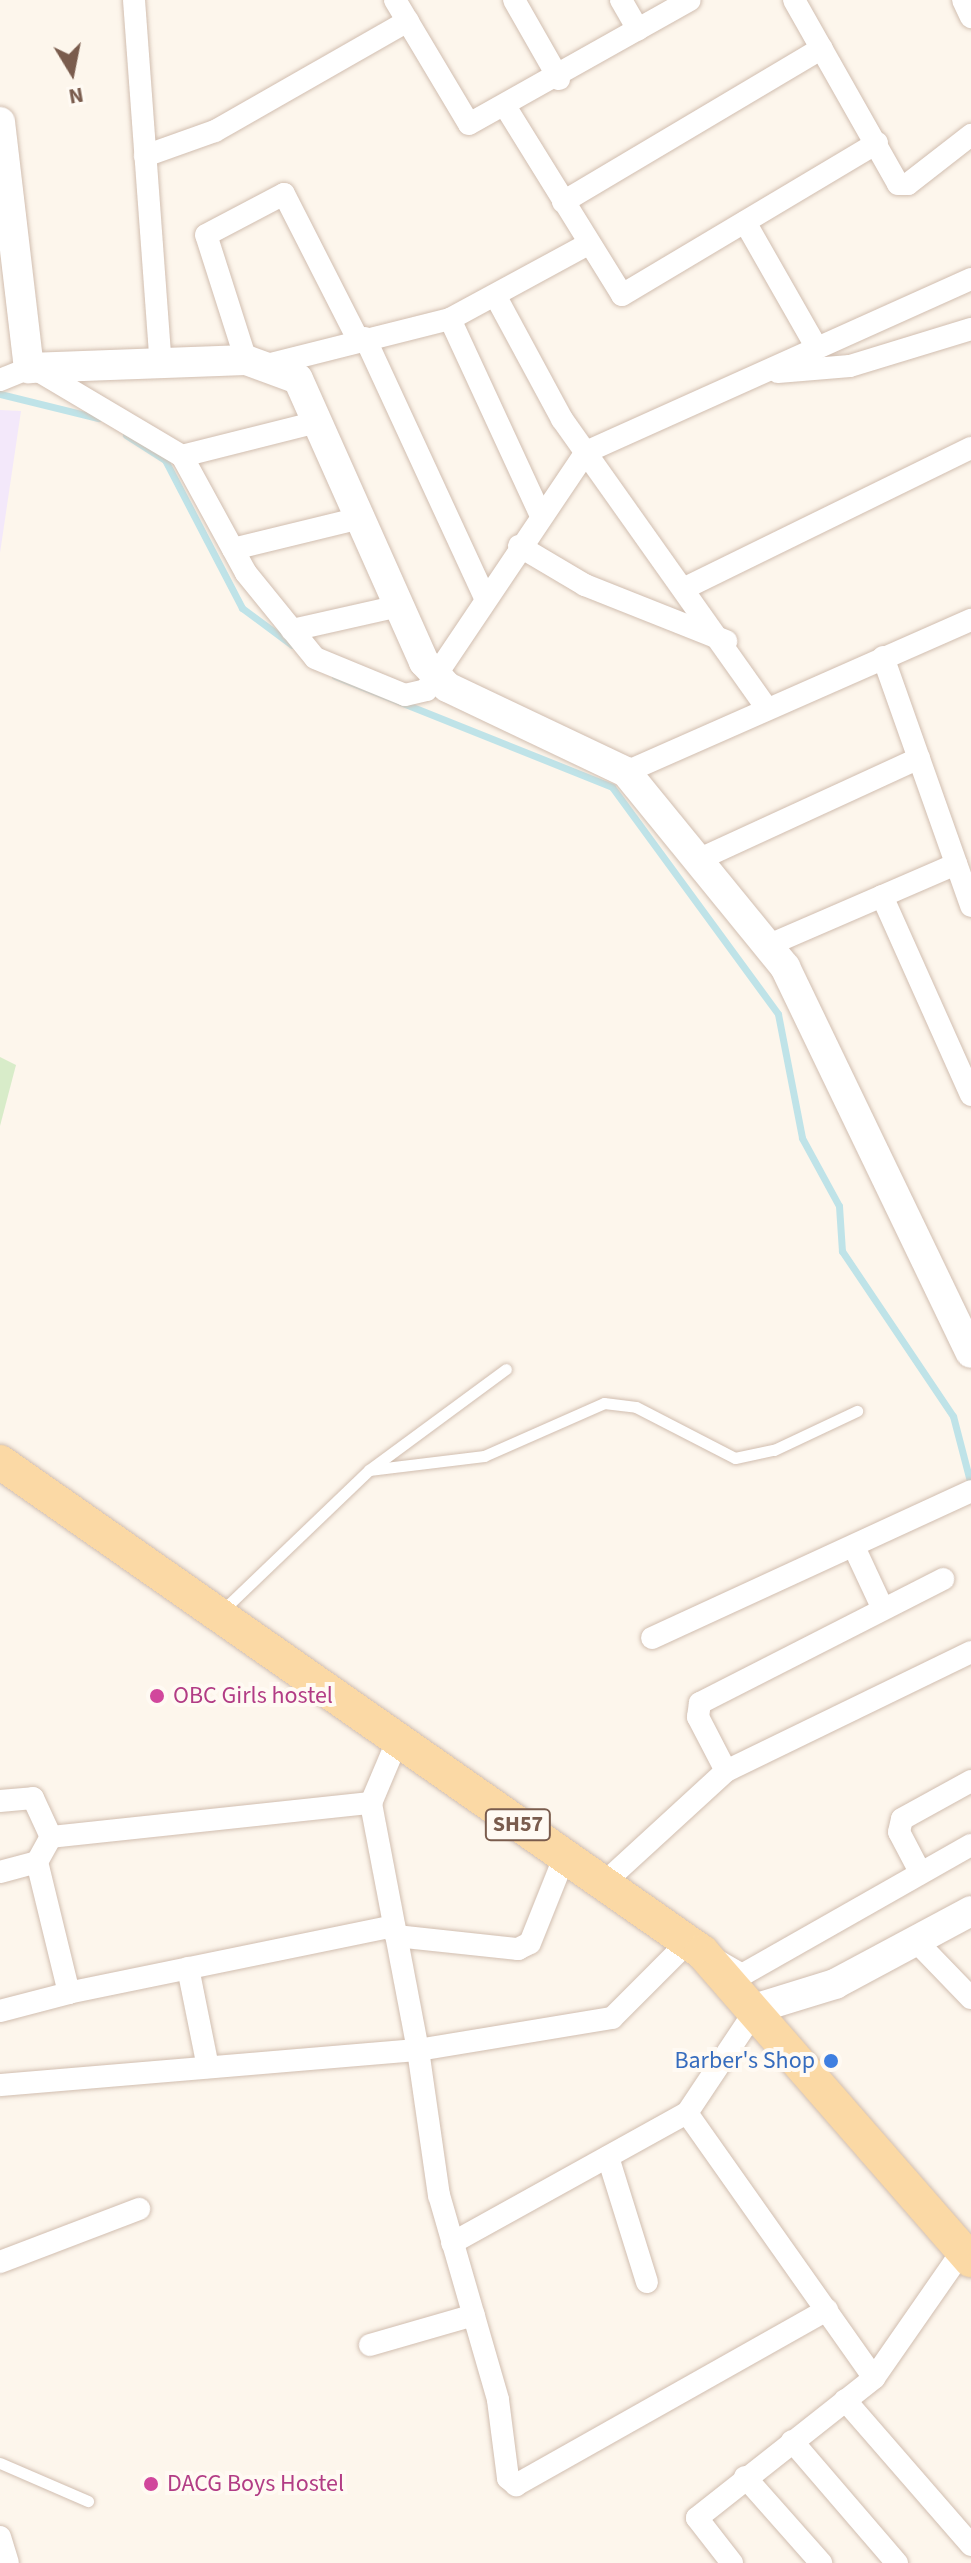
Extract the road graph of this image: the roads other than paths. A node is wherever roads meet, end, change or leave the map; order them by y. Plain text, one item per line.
1 (134, 0) edge
2 (395, 0) edge
3 (514, 0) edge
4 (621, 0) edge
5 (690, 0) edge
6 (794, 0) edge
7 (963, 0) edge
8 (971, 17) edge
9 (408, 21) junction
10 (638, 30) junction
11 (822, 48) junction
12 (559, 79) junction
13 (505, 106) junction
14 (1, 128) edge
15 (971, 135) edge
16 (877, 143) junction
17 (145, 156) junction
18 (563, 202) junction
19 (745, 222) junction
20 (588, 244) junction
21 (971, 279) edge
22 (496, 297) junction
23 (450, 319) junction
24 (971, 329) edge
25 (362, 338) junction
26 (817, 348) junction
27 (160, 358) junction
28 (259, 362) junction
29 (33, 369) junction
30 (759, 374) junction
31 (0, 380) edge
32 (317, 422) junction
33 (971, 448) edge
34 (586, 452) junction
35 (182, 456) junction
36 (540, 514) junction
37 (360, 518) junction
38 (519, 546) junction
39 (233, 549) junction
40 (687, 587) junction
41 (485, 598) junction
42 (399, 606) junction
43 (971, 620) edge
44 (292, 630) junction
45 (726, 641) junction
46 (883, 657) junction
47 (435, 675) junction
48 (765, 706) junction
49 (919, 758) junction
50 (626, 772) junction
51 (702, 858) junction
52 (956, 864) junction
53 (882, 896) junction
54 (971, 906) edge
55 (769, 945) junction
56 (971, 1095) edge
57 (971, 1353) edge
58 (506, 1369) dead end
59 (857, 1411) dead end
60 (0, 1462) edge
61 (369, 1470) junction
62 (966, 1493) edge
63 (854, 1547) junction
64 (943, 1579) dead end
65 (882, 1607) junction
66 (219, 1614) junction
67 (652, 1638) dead end
68 (971, 1652) edge
69 (398, 1739) junction
70 (726, 1771) junction
71 (971, 1781) edge
72 (0, 1801) edge
73 (371, 1803) junction
74 (51, 1837) junction
75 (971, 1845) edge
76 (568, 1861) junction
77 (37, 1862) junction
78 (0, 1872) edge
79 (920, 1872) junction
80 (971, 1911) edge
81 (395, 1931) junction
82 (914, 1939) junction
83 (695, 1947) junction
84 (188, 1968) junction
85 (69, 1993) junction
86 (971, 1998) edge
87 (757, 2008) junction
88 (0, 2011) edge
89 (418, 2050) junction
90 (208, 2067) junction
91 (0, 2085) edge
92 (687, 2113) junction
93 (608, 2157) junction
94 (139, 2209) dead end
95 (452, 2243) junction
96 (967, 2255) edge
97 (0, 2262) edge
98 (647, 2282) dead end
99 (827, 2310) junction
100 (474, 2315) junction
101 (370, 2345) dead end
102 (874, 2378) junction
103 (845, 2400) junction
104 (792, 2441) junction
105 (0, 2463) edge
106 (745, 2477) junction
107 (88, 2501) dead end
108 (0, 2537) edge
109 (971, 2545) edge
110 (8, 2563) edge
111 (732, 2563) edge
112 (821, 2563) edge
113 (897, 2563) edge

1 - 17 street
2 - 9 street
3 - 12 street
4 - 10 street
5 - 10 street
6 - 11 street
7 - 8 street
9 - 13 street
9 - 17 street
10 - 12 street
11 - 16 street
11 - 18 street
12 - 13 street
13 - 18 street
14 - 29 street
15 - 16 street
16 - 19 street
17 - 27 street
18 - 20 street
19 - 20 street
19 - 26 street
20 - 22 street
21 - 26 street
22 - 23 street
22 - 34 street
23 - 25 street
23 - 36 street
24 - 30 street
25 - 28 street
25 - 28 street
25 - 41 street
26 - 30 street
27 - 28 street
27 - 29 street
28 - 32 street
29 - 31 street
29 - 35 street
30 - 34 street
32 - 35 street
32 - 37 street
33 - 40 street
34 - 36 street
34 - 40 street
35 - 39 street
36 - 38 street
37 - 39 street
37 - 42 street
38 - 41 street
38 - 45 street
39 - 44 street
40 - 45 street
41 - 47 street
42 - 44 street
42 - 47 street
43 - 46 street
44 - 47 street
45 - 48 street
46 - 48 street
46 - 49 street
47 - 50 street
48 - 50 street
49 - 51 street
49 - 52 street
50 - 51 street
51 - 55 street
52 - 53 street
52 - 54 street
53 - 55 street
53 - 56 street
55 - 57 street
58 - 61 lane
59 - 61 lane
60 - 66 main road, SH57
61 - 66 lane
62 - 63 street
63 - 65 street
63 - 67 street
64 - 65 street
65 - 70 street
66 - 69 main road, SH57
68 - 70 street
69 - 73 street
69 - 76 main road, SH57
70 - 76 street
71 - 79 street
72 - 74 street
73 - 74 street
73 - 81 street
74 - 77 street
75 - 79 street
76 - 81 street
76 - 83 main road, SH57
77 - 78 street
77 - 85 street
79 - 83 street
80 - 82 street
81 - 84 street
81 - 89 street
82 - 86 street
82 - 87 street
83 - 87 main road, SH57
83 - 89 street
84 - 85 street
84 - 90 street
85 - 88 street
87 - 92 street
87 - 96 main road, SH57
89 - 90 street
89 - 95 street
90 - 91 street
92 - 93 street
92 - 99 street
93 - 95 street
93 - 98 street
94 - 97 street
95 - 100 street
96 - 102 street
99 - 100 street
99 - 102 street
100 - 101 street
102 - 103 street
103 - 104 street
103 - 109 street
104 - 106 street
104 - 113 street
105 - 107 lane
106 - 111 street
106 - 112 street
108 - 110 street

